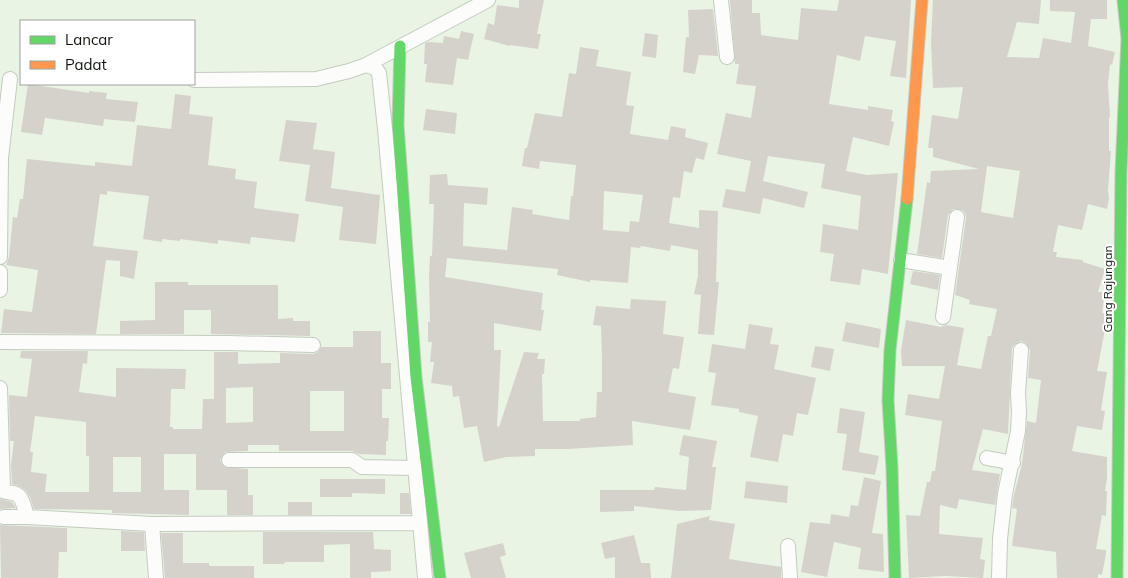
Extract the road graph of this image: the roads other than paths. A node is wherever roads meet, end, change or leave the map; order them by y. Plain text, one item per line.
1 (488, 0) edge
2 (721, 0) edge
3 (922, 0) edge
4 (1123, 0) edge
5 (397, 48) junction
6 (727, 57) dead end
7 (366, 65) junction
8 (10, 79) edge
9 (195, 80) edge
10 (392, 127) junction
11 (957, 217) dead end
12 (0, 257) edge
13 (901, 260) junction
14 (950, 268) junction
15 (0, 272) edge
16 (0, 290) edge
17 (943, 317) dead end
18 (0, 342) edge
19 (313, 346) dead end
20 (1021, 350) dead end
21 (0, 388) edge
22 (987, 458) dead end
23 (229, 460) dead end
24 (1012, 463) junction
25 (415, 468) junction
26 (4, 517) dead end
27 (27, 517) junction
28 (420, 523) junction
29 (152, 524) junction
30 (788, 546) dead end
31 (156, 578) edge
32 (425, 578) edge
33 (440, 578) edge
34 (790, 578) edge
35 (895, 578) edge
36 (999, 578) edge
37 (1117, 578) edge

1 - 5 street
2 - 6 street
3 - 13 street
4 - 37 street, Gang Rajungan
5 - 7 street
5 - 10 street
7 - 9 street
7 - 10 street
8 - 12 street
10 - 25 street
10 - 33 street
11 - 14 street
13 - 14 street
13 - 35 street
14 - 17 street
15 - 16 street
18 - 19 street
20 - 24 street
21 - 27 street
22 - 24 street
23 - 25 street
24 - 36 street
25 - 28 street
26 - 27 street
27 - 29 street
28 - 29 street
28 - 32 street
29 - 31 street
30 - 34 street

